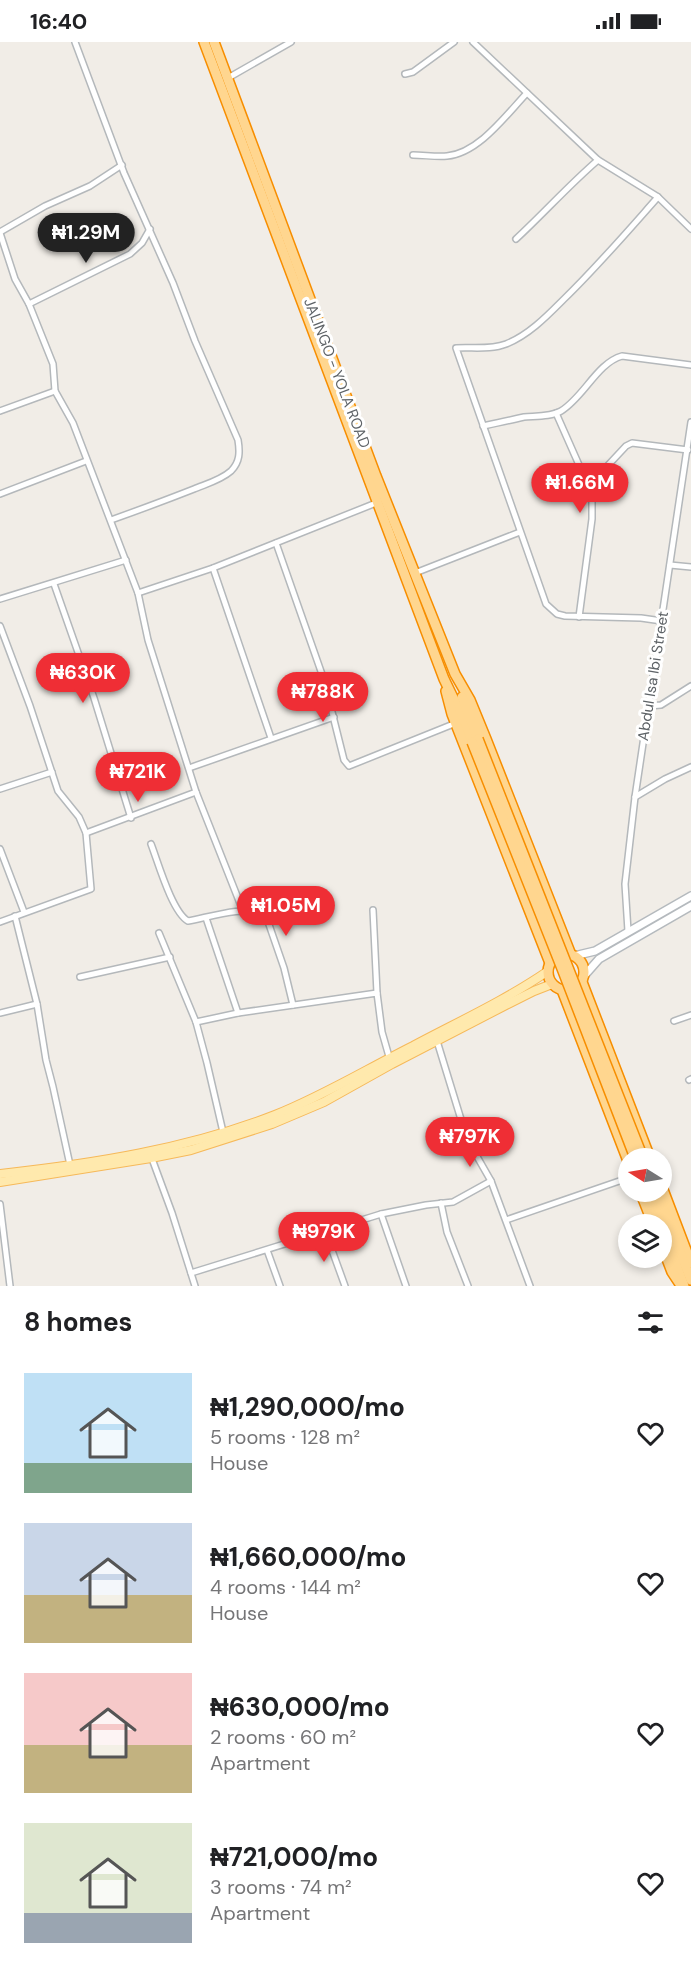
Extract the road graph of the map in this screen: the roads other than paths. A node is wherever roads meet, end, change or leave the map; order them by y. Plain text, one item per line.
1 (75, 42) edge
2 (204, 42) edge
3 (214, 42) edge
4 (291, 42) edge
5 (453, 42) edge
6 (473, 42) edge
7 (405, 74) dead end
8 (228, 78) junction
9 (527, 93) junction
10 (413, 155) dead end
11 (598, 160) junction
12 (122, 165) junction
13 (658, 197) junction
14 (150, 229) junction
15 (691, 230) edge
16 (0, 232) edge
17 (516, 239) dead end
18 (29, 304) junction
19 (691, 365) edge
20 (55, 391) junction
21 (0, 411) edge
22 (556, 413) junction
23 (691, 422) edge
24 (483, 426) junction
25 (688, 450) junction
26 (86, 461) junction
27 (587, 483) junction
28 (0, 494) edge
29 (376, 503) junction
30 (111, 520) junction
31 (520, 532) junction
32 (276, 543) junction
33 (126, 560) junction
34 (670, 565) junction
35 (691, 567) edge
36 (213, 568) junction
37 (415, 573) junction
38 (54, 584) junction
39 (138, 593) junction
40 (0, 599) edge
41 (579, 617) junction
42 (662, 621) junction
43 (0, 626) edge
44 (455, 674) junction
45 (444, 679) junction
46 (691, 686) edge
47 (649, 706) junction
48 (334, 717) junction
49 (456, 723) junction
50 (270, 738) junction
51 (475, 741) junction
52 (189, 768) junction
53 (691, 768) edge
54 (52, 772) junction
55 (0, 789) edge
56 (196, 792) junction
57 (635, 797) junction
58 (131, 818) junction
59 (86, 833) junction
60 (151, 844) dead end
61 (0, 849) edge
62 (691, 896) edge
63 (691, 906) edge
64 (373, 910) dead end
65 (243, 911) junction
66 (24, 912) junction
67 (15, 916) junction
68 (206, 918) junction
69 (0, 922) edge
70 (628, 931) junction
71 (159, 933) dead end
72 (573, 955) junction
73 (170, 957) junction
74 (549, 967) junction
75 (80, 977) dead end
76 (583, 979) junction
77 (552, 984) junction
78 (561, 990) junction
79 (377, 993) junction
80 (37, 1004) junction
81 (293, 1005) junction
82 (0, 1013) edge
83 (238, 1013) junction
84 (691, 1015) edge
85 (675, 1021) dead end
86 (196, 1022) junction
87 (437, 1041) junction
88 (390, 1061) junction
89 (223, 1132) junction
90 (623, 1148) edge
91 (631, 1148) edge
92 (639, 1148) edge
93 (646, 1148) edge
94 (151, 1155) junction
95 (70, 1164) junction
96 (0, 1174) edge
97 (491, 1181) junction
98 (0, 1182) edge
99 (618, 1182) edge
100 (660, 1202) edge
101 (668, 1202) edge
102 (441, 1203) junction
103 (0, 1204) edge
104 (381, 1214) junction
105 (506, 1221) junction
106 (325, 1231) junction
107 (267, 1250) junction
108 (672, 1250) edge
109 (691, 1263) edge
110 (670, 1268) edge
111 (191, 1273) junction
112 (686, 1281) edge
113 (10, 1286) edge
114 (195, 1286) edge
115 (280, 1286) edge
116 (345, 1286) edge
117 (406, 1286) edge
118 (468, 1286) edge
119 (530, 1286) edge

1 - 12 street
2 - 29 highway
3 - 8 highway, JALINGO - YOLA ROAD
4 - 8 street
5 - 7 street
6 - 9 street
8 - 37 highway, JALINGO - YOLA ROAD
9 - 10 street
9 - 11 street
11 - 13 street
11 - 17 street
12 - 14 street
12 - 16 street
13 - 15 street
13 - 24 street
14 - 18 street
14 - 30 street
16 - 18 street
18 - 20 street
19 - 22 street
20 - 21 street
20 - 26 street
22 - 24 street
22 - 27 street
23 - 25 street, Abdul Isa Ibi Street
24 - 31 street
25 - 27 street
25 - 34 street, Abdul Isa Ibi Street
26 - 28 street
26 - 30 street
27 - 41 street
29 - 32 street
29 - 45 highway
30 - 33 street
31 - 37 street
31 - 41 street
32 - 36 street
32 - 48 street
33 - 38 street
33 - 39 street
34 - 35 street
34 - 42 street, Abdul Isa Ibi Street
36 - 39 street
36 - 50 street
37 - 44 highway, JALINGO - YOLA ROAD
38 - 40 street
38 - 58 street
39 - 52 street
41 - 42 street
42 - 47 street, Abdul Isa Ibi Street
43 - 54 street
44 - 51 highway
44 - 72 highway, JALINGO - YOLA ROAD
45 - 49 highway
45 - 51 highway
46 - 47 street
47 - 57 street, Abdul Isa Ibi Street
48 - 49 street
48 - 50 street
49 - 74 highway
50 - 52 street
51 - 91 highway, bridge
51 - 92 highway, bridge
52 - 56 street
53 - 57 street
54 - 55 street
54 - 59 street
56 - 58 street
56 - 65 street
57 - 70 street, Abdul Isa Ibi Street
58 - 59 street
59 - 66 street
60 - 68 street
61 - 66 street
62 - 70 main road
63 - 76 main road
64 - 79 street
65 - 68 street
65 - 81 street
66 - 67 street
67 - 69 street
67 - 80 street
68 - 83 street
70 - 72 main road
71 - 73 street
72 - 74 highway
72 - 76 highway
73 - 75 street
73 - 86 street
74 - 77 highway
74 - 88 main road
76 - 78 highway
76 - 93 highway
77 - 78 highway
77 - 87 main road
78 - 90 highway
79 - 81 street
79 - 88 street
80 - 82 street
80 - 95 street
81 - 83 street
83 - 86 street
84 - 85 street
86 - 89 street
87 - 88 main road
87 - 97 street
88 - 89 main road
88 - 94 main road
89 - 94 main road
94 - 95 main road
94 - 98 main road
94 - 111 street
95 - 96 main road
97 - 102 street
97 - 105 street
99 - 105 street
100 - 112 highway
101 - 109 highway
102 - 104 street
102 - 118 street
103 - 113 street
104 - 106 street
104 - 117 street
105 - 119 street
106 - 107 street
106 - 116 street
107 - 111 street
107 - 115 street
108 - 112 highway
110 - 112 highway
111 - 114 street

